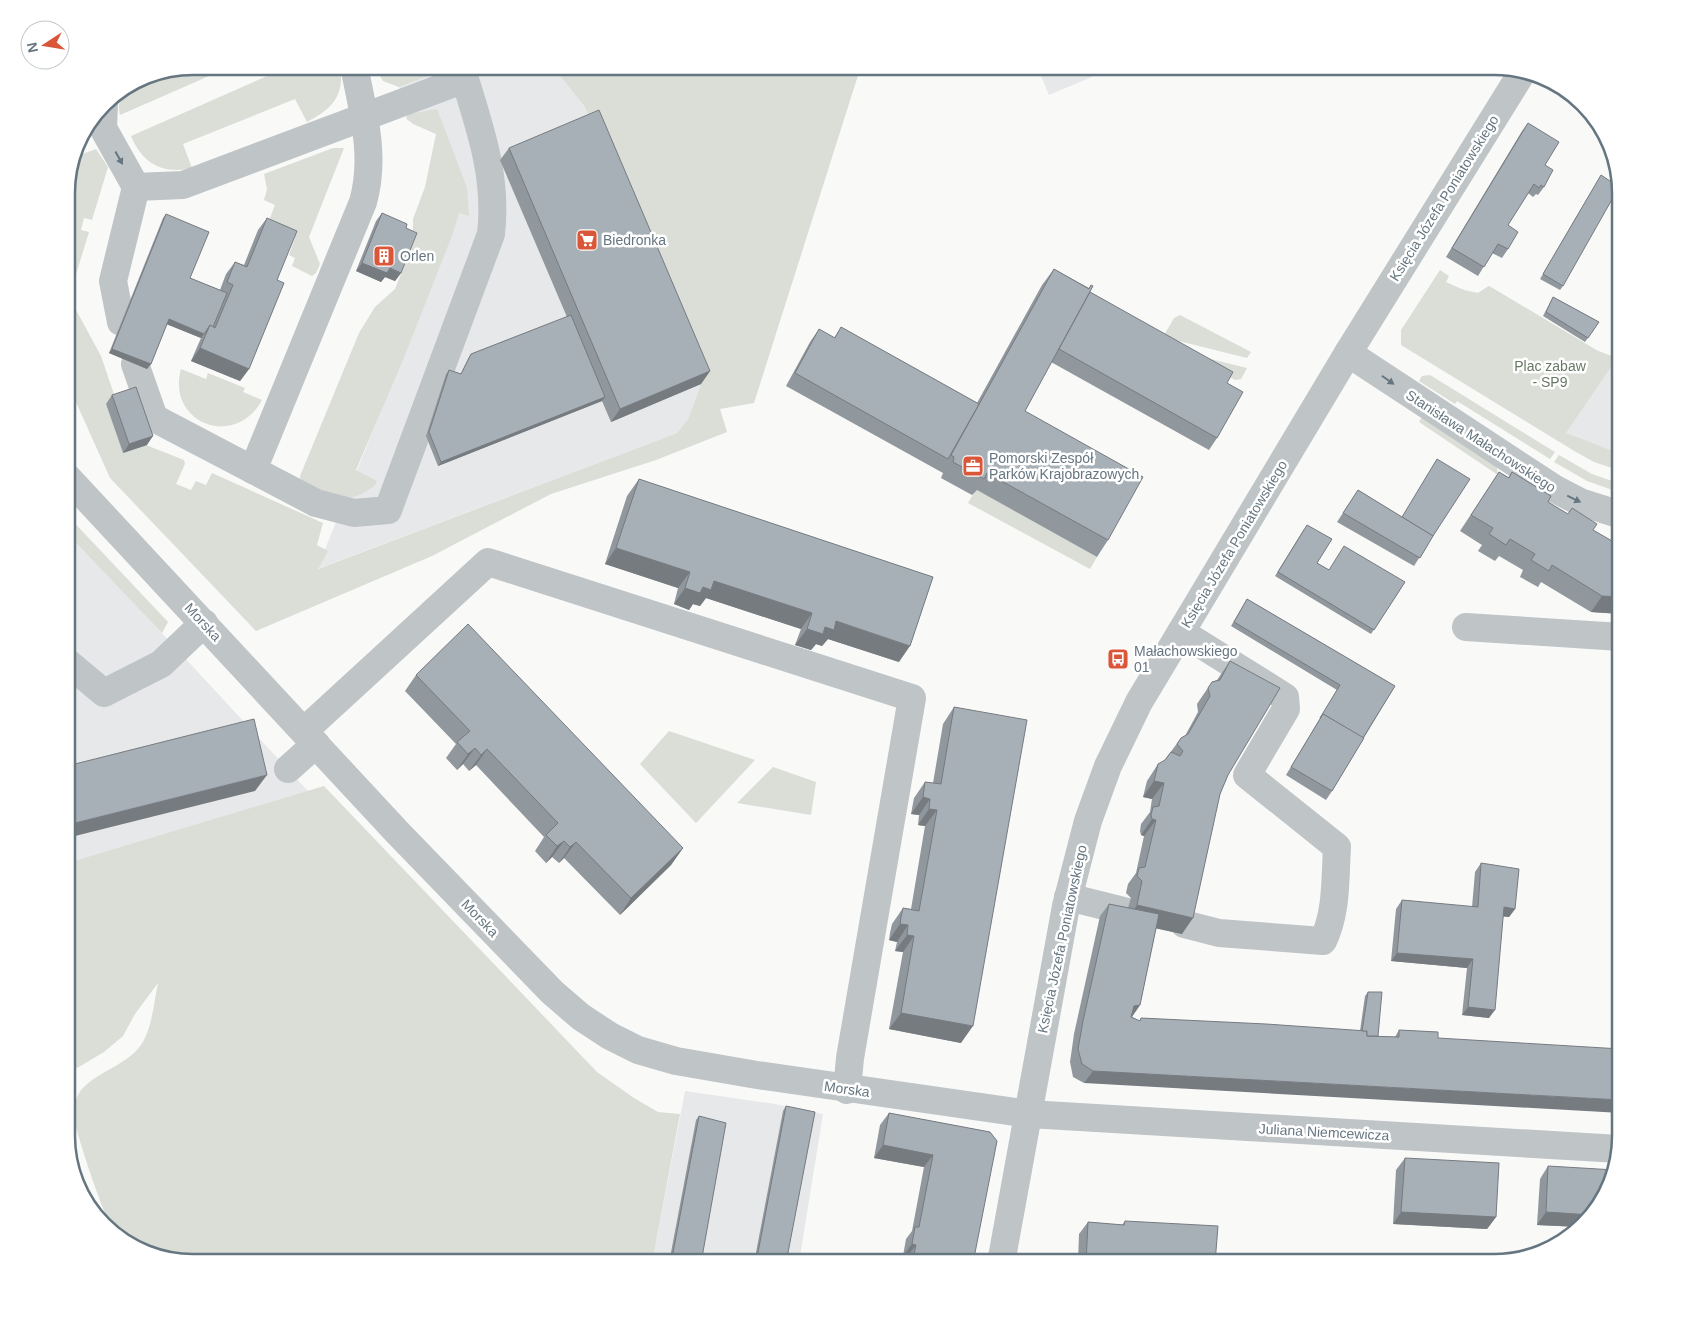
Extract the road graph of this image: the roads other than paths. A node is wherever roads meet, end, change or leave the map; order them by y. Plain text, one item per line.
1 (356, 75) edge
2 (452, 75) edge
3 (464, 75) edge
4 (1519, 78) edge
5 (364, 117) junction
6 (100, 120) edge
7 (136, 187) junction
8 (121, 322) edge
9 (1348, 353) junction
10 (136, 364) edge
11 (253, 470) junction
12 (75, 487) edge
13 (1612, 512) edge
14 (204, 623) junction
15 (1466, 627) dead end
16 (1181, 632) junction
17 (1612, 636) edge
18 (75, 669) edge
19 (310, 738) junction
20 (288, 769) dead end
21 (1068, 897) junction
22 (1128, 912) edge
23 (1184, 924) edge
24 (847, 1090) junction
25 (1029, 1114) junction
26 (1611, 1149) edge
27 (1003, 1254) edge

1 - 5 street
2 - 5 street
3 - 11 street
4 - 9 street, Księcia Józefa Poniatowskiego
5 - 7 street
5 - 11 street
6 -> 7 street
7 - 8 street
9 -> 13 street, Stanisława Małachowskiego
9 - 16 street, Księcia Józefa Poniatowskiego
10 - 11 street
12 - 14 street, Morska
14 - 18 street
14 - 19 street, Morska
15 - 17 street
16 - 21 street, Księcia Józefa Poniatowskiego
16 - 23 street
19 - 20 street
19 - 24 street, Morska
19 - 24 street
21 - 22 street
21 - 25 street, Księcia Józefa Poniatowskiego
24 - 25 street, Morska
25 - 26 street, Juliana Niemcewicza
25 - 27 street, Księcia Józefa Poniatowskiego

